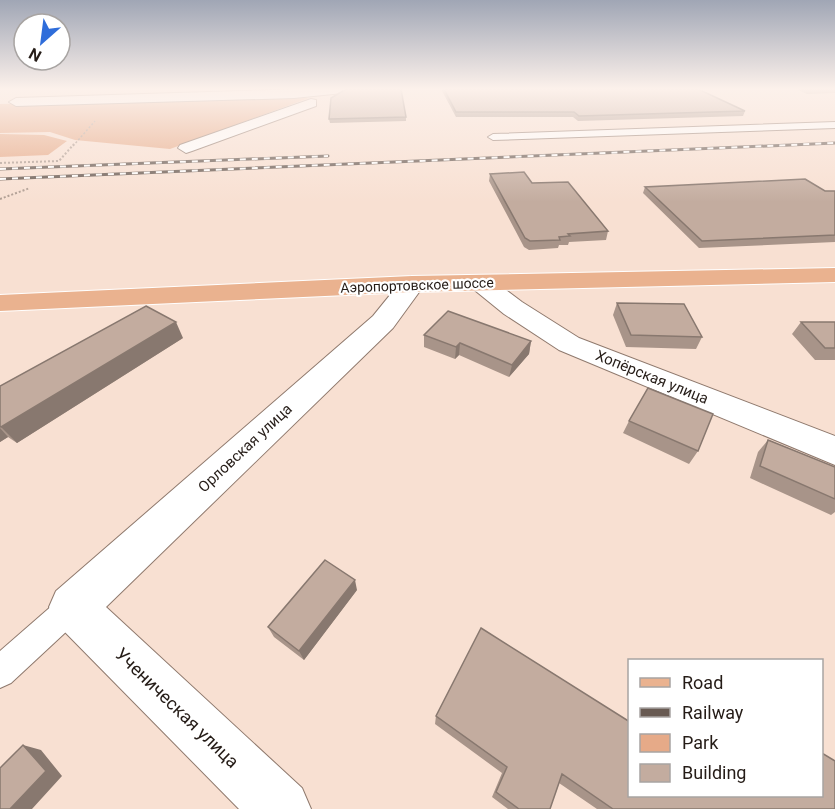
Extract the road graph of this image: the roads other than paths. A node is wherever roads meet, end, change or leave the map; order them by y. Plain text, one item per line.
1 (245, 127) edge
2 (785, 127) edge
3 (493, 137) dead end
4 (186, 148) dead end
5 (835, 275) edge
6 (481, 283) junction
7 (412, 284) junction
8 (0, 303) edge
9 (835, 451) edge
10 (72, 607) junction
11 (0, 672) edge
12 (281, 809) edge

1 - 4 street
2 - 3 lane
5 - 6 main road, Аэропортовское шоссе
6 - 7 main road, Аэропортовское шоссе
6 - 9 street, Хопёрская улица
7 - 8 main road, Аэропортовское шоссе
7 - 10 street, Орловская улица
10 - 11 lane
10 - 12 street, Ученическая улица

